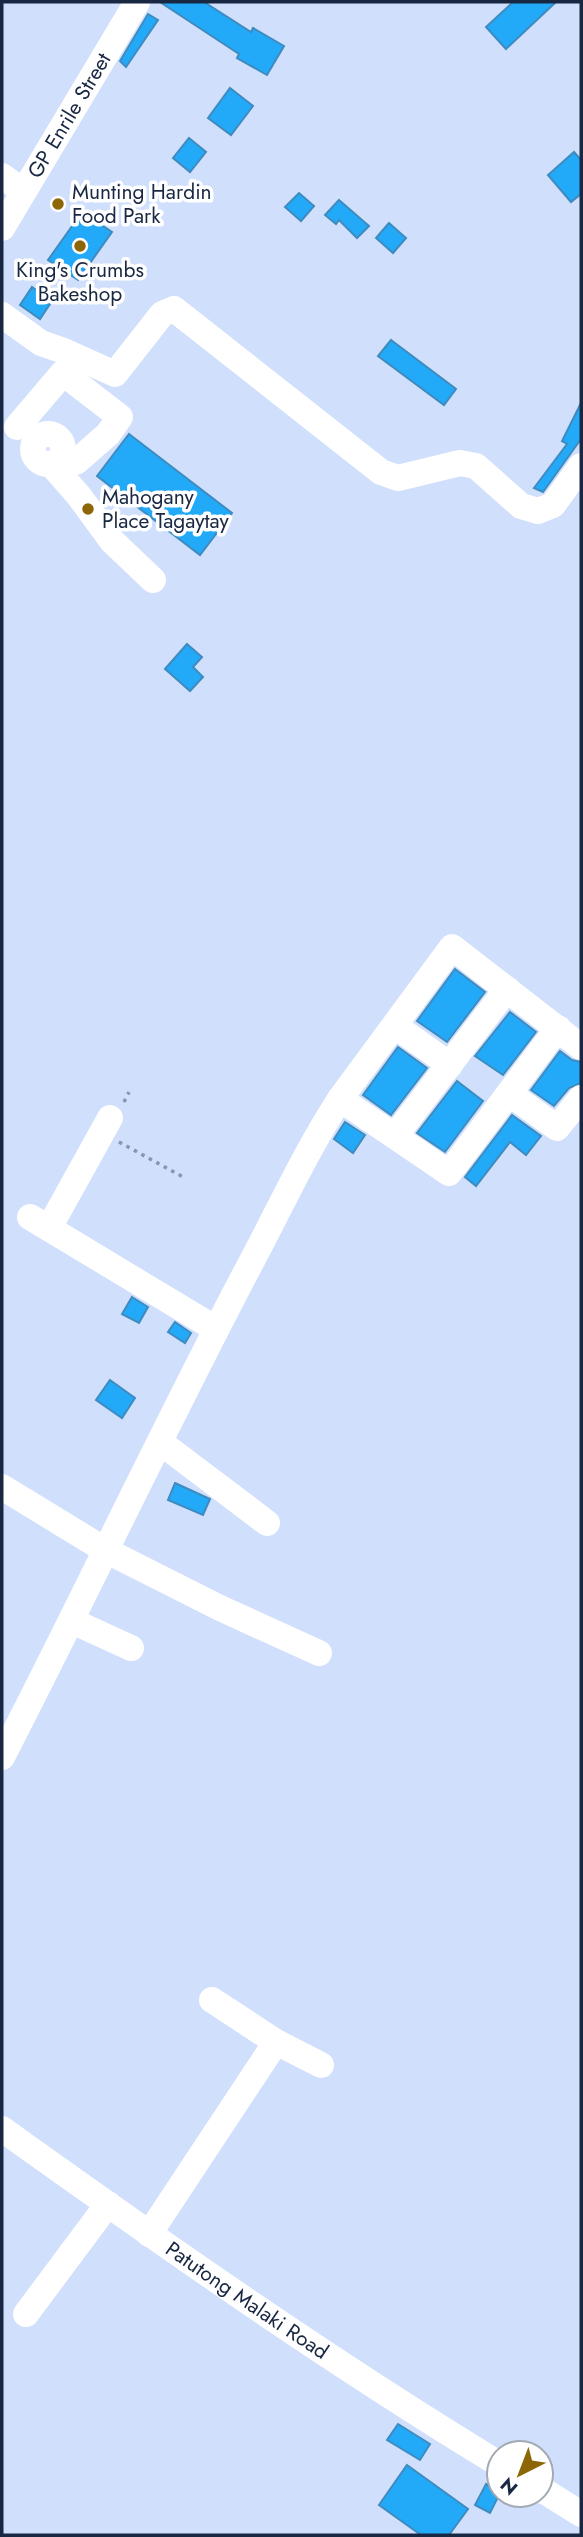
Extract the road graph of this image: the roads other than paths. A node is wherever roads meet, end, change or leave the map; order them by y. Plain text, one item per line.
1 (137, 2) edge
2 (12, 184) edge
3 (2, 228) edge
4 (2, 315) edge
5 (18, 428) edge
6 (55, 462) junction
7 (581, 466) edge
8 (153, 580) dead end
9 (507, 989) junction
10 (395, 1026) junction
11 (558, 1028) junction
12 (581, 1047) edge
13 (450, 1065) junction
14 (510, 1094) junction
15 (581, 1098) edge
16 (340, 1099) junction
17 (106, 1125) road end
18 (395, 1136) junction
19 (216, 1329) junction
20 (160, 1442) junction
21 (2, 1488) edge
22 (267, 1523) dead end
23 (105, 1550) junction
24 (72, 1621) junction
25 (131, 1648) dead end
26 (319, 1653) dead end
27 (2, 1757) edge
28 (212, 2000) dead end
29 (276, 2042) junction
30 (321, 2066) dead end
31 (2, 2129) edge
32 (108, 2204) junction
33 (149, 2234) junction
34 (26, 2314) dead end
35 (485, 2455) edge
36 (555, 2498) edge
37 (581, 2514) edge

1 - 2 street, GP Enrile Street
2 - 3 street, GP Enrile Street
4 - 7 street
5 - 6 street
5 - 6 street
6 - 8 street
9 - 10 street
9 - 11 street
9 - 13 street
10 - 13 street
10 - 16 street
11 - 12 street
11 - 14 street
13 - 18 street
14 - 15 street
14 - 18 street
16 - 18 street
16 - 19 street
17 - 19 street
19 - 20 street
20 - 22 street
20 - 23 street
21 - 23 street
23 - 24 street
23 - 26 street
24 - 25 street
24 - 27 street
28 - 29 street
29 - 30 street
29 - 33 street
31 - 32 street, Patutong Malaki Road
32 - 33 street, Patutong Malaki Road
32 - 34 street
33 - 35 street, Patutong Malaki Road
36 - 37 street

